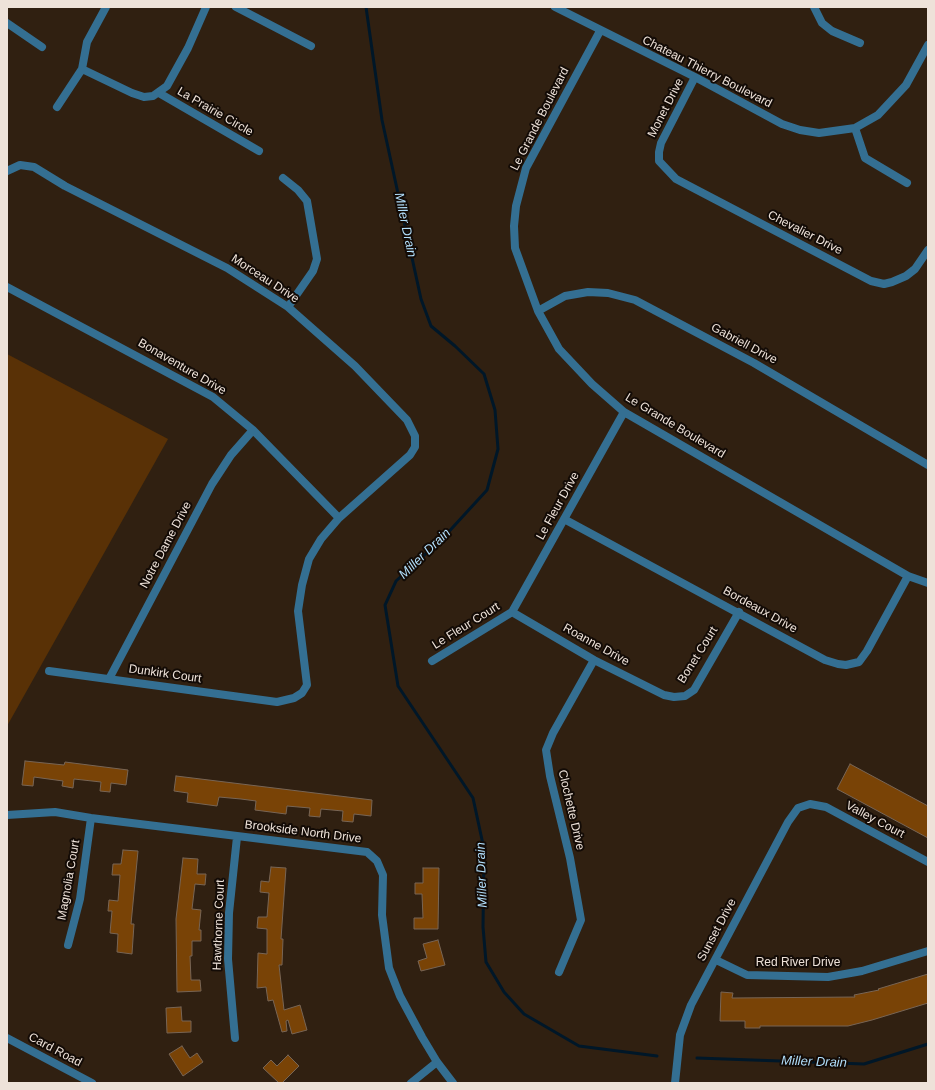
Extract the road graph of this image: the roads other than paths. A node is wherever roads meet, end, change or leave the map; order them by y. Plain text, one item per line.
1 (106, 7) edge
2 (206, 7) edge
3 (236, 7) edge
4 (555, 7) edge
5 (814, 7) edge
6 (570, 10) edge
7 (7, 23) edge
8 (600, 31) junction
9 (860, 43) dead end
10 (928, 45) edge
11 (311, 46) dead end
12 (42, 47) dead end
13 (82, 69) junction
14 (695, 77) junction
15 (159, 93) junction
16 (57, 107) dead end
17 (855, 128) junction
18 (259, 151) dead end
19 (667, 170) joint
20 (7, 171) edge
21 (283, 178) dead end
22 (907, 183) dead end
23 (928, 250) edge
24 (7, 287) edge
25 (288, 307) junction
26 (538, 311) junction
27 (624, 412) junction
28 (253, 430) junction
29 (928, 465) edge
30 (339, 518) junction
31 (564, 519) junction
32 (908, 576) junction
33 (928, 583) edge
34 (512, 612) junction
35 (739, 612) junction
36 (594, 660) junction
37 (432, 661) dead end
38 (50, 671) dead end
39 (109, 679) junction
40 (669, 696) joint
41 (277, 702) joint
42 (810, 804) joint
43 (7, 815) edge
44 (91, 818) junction
45 (237, 837) junction
46 (928, 862) edge
47 (68, 945) dead end
48 (928, 951) edge
49 (716, 960) junction
50 (559, 972) dead end
51 (7, 1038) edge
52 (235, 1038) dead end
53 (437, 1062) junction
54 (92, 1083) edge
55 (411, 1083) edge
56 (453, 1083) edge
57 (675, 1083) edge

1 - 13 street
2 - 15 street
3 - 11 street
4 - 6 street, Chateau Thierry Boulevard
5 - 9 street
6 - 8 street, Chateau Thierry Boulevard
7 - 12 street
8 - 14 street, Chateau Thierry Boulevard
8 - 26 street, Le Grande Boulevard
10 - 17 street
13 - 15 street
13 - 16 street
14 - 17 street, Chateau Thierry Boulevard
14 - 19 street, Monet Drive
15 - 18 street, La Prairie Circle
17 - 22 street
19 - 23 street, Chevalier Drive
20 - 25 street, Morceau Drive
21 - 25 street
24 - 28 street, Bonaventure Drive
25 - 30 street, Morceau Drive
26 - 27 street, Le Grande Boulevard
26 - 29 street, Gabriell Drive
27 - 31 street, Le Fleur Drive
27 - 32 street, Le Grande Boulevard
28 - 30 street, Bonaventure Drive
28 - 39 street, Notre Dame Drive
30 - 41 street, Morceau Drive
31 - 34 street, Le Fleur Drive
31 - 35 street, Bordeaux Drive
32 - 33 street, Le Grande Boulevard
32 - 35 street, Bordeaux Drive
34 - 36 street, Roanne Drive
34 - 37 street, Le Fleur Court
35 - 40 street, Bonet Court
36 - 40 street, Roanne Drive
36 - 50 street, Clochette Drive
38 - 39 street, Dunkirk Court
39 - 41 street, Dunkirk Court
42 - 46 street, Valley Court
42 - 49 street, Sunset Drive
43 - 44 street, Brookside North Drive
44 - 45 street, Brookside North Drive
44 - 47 street, Magnolia Court
45 - 52 street, Hawthorne Court
45 - 53 street, Brookside North Drive
48 - 49 street, Red River Drive
49 - 57 street, Sunset Drive
51 - 54 street, Card Road
53 - 55 street
53 - 56 street, Brookside North Drive

